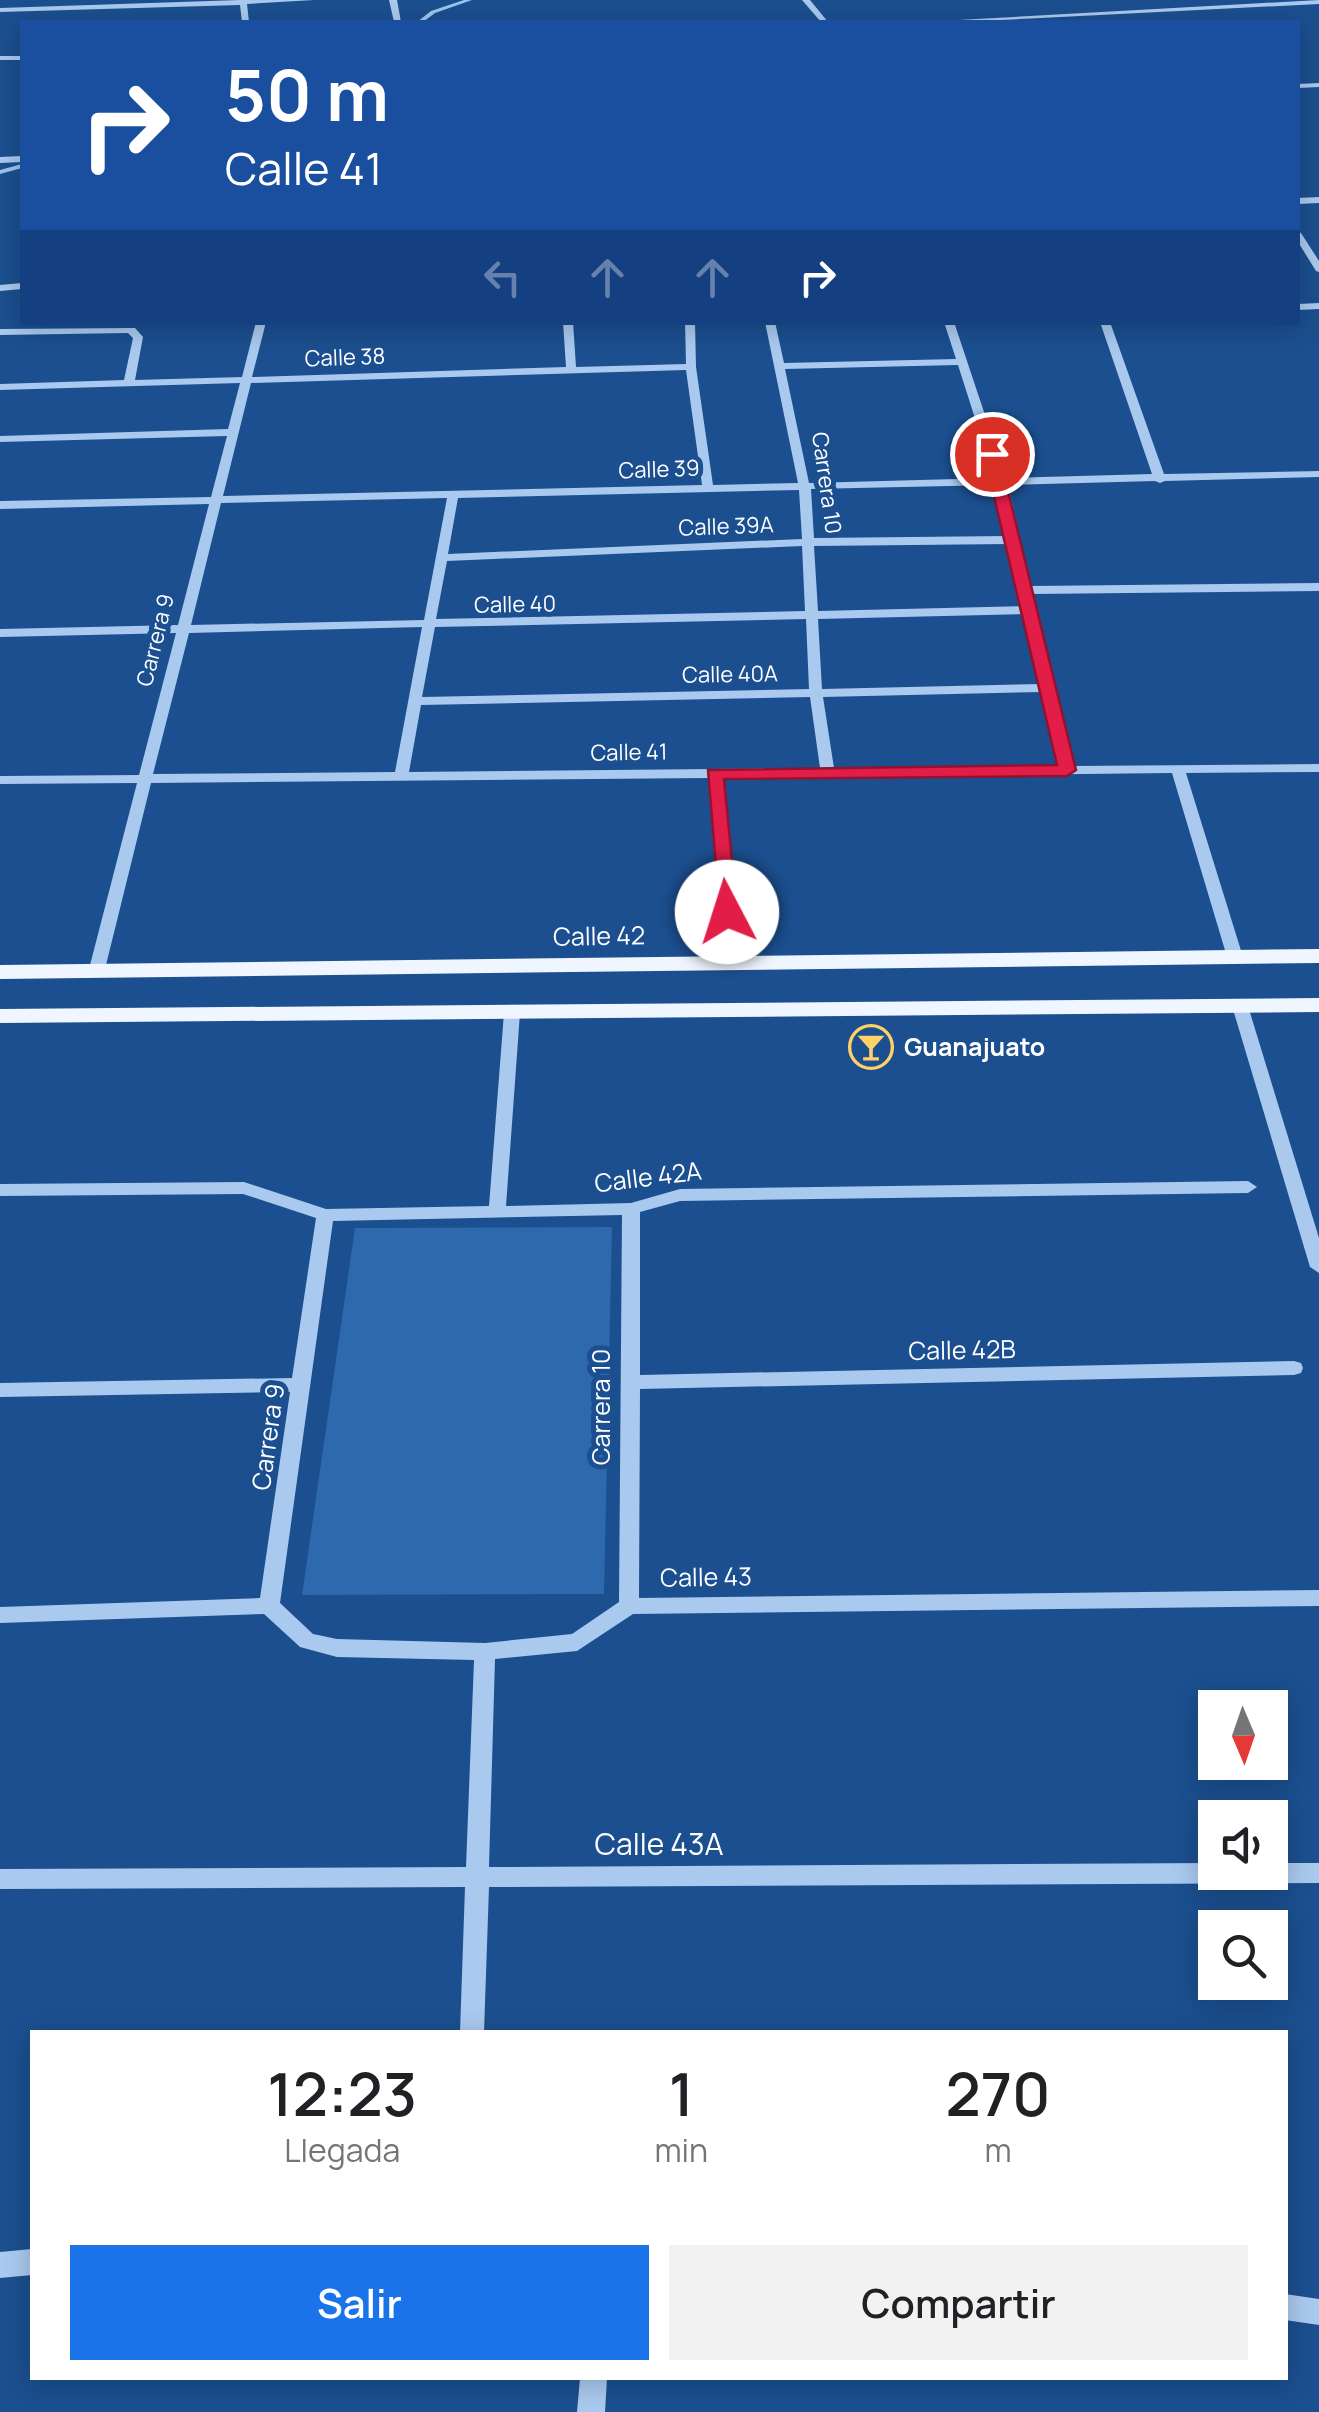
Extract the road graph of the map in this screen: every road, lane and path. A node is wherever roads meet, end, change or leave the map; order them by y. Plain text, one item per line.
1 (310, 0) edge
2 (806, 0) edge
3 (1063, 0) edge
4 (204, 2) edge
5 (243, 2) junction
6 (1319, 2) edge
7 (0, 10) edge
8 (1079, 14) junction
9 (246, 20) edge
10 (823, 20) edge
11 (964, 20) edge
12 (1084, 20) edge
13 (1300, 238) edge
14 (1319, 269) edge
15 (260, 325) edge
16 (568, 325) edge
17 (690, 325) edge
18 (771, 325) edge
19 (951, 325) edge
20 (1105, 325) edge
21 (0, 332) edge
22 (962, 362) junction
23 (780, 366) junction
24 (691, 367) junction
25 (571, 370) junction
26 (247, 380) junction
27 (129, 383) junction
28 (0, 387) edge
29 (233, 432) junction
30 (0, 438) edge
31 (1319, 474) edge
32 (1160, 480) junction
33 (1002, 484) junction
34 (708, 487) junction
35 (805, 489) junction
36 (453, 496) junction
37 (216, 500) junction
38 (0, 505) edge
39 (1013, 540) junction
40 (808, 542) junction
41 (441, 558) junction
42 (1319, 586) edge
43 (1027, 590) junction
44 (1031, 610) junction
45 (811, 616) junction
46 (429, 626) junction
47 (184, 628) junction
48 (0, 633) edge
49 (1045, 688) junction
50 (816, 692) junction
51 (415, 701) junction
52 (1319, 768) edge
53 (1067, 770) junction
54 (1178, 770) junction
55 (828, 772) junction
56 (714, 774) junction
57 (401, 776) junction
58 (145, 779) junction
59 (0, 780) edge
60 (1235, 956) junction
61 (1319, 956) edge
62 (731, 962) junction
63 (97, 969) junction
64 (0, 972) edge
65 (1319, 1004) edge
66 (1240, 1006) junction
67 (512, 1013) junction
68 (0, 1016) edge
69 (1248, 1187) dead end
70 (0, 1190) edge
71 (630, 1209) junction
72 (496, 1210) junction
73 (325, 1216) junction
74 (1319, 1267) edge
75 (1294, 1368) dead end
76 (631, 1382) junction
77 (300, 1386) junction
78 (0, 1390) edge
79 (1319, 1598) edge
80 (269, 1606) junction
81 (629, 1606) junction
82 (0, 1615) edge
83 (486, 1652) junction
84 (1319, 1873) edge
85 (477, 1875) junction
86 (0, 1879) edge
87 (472, 2030) edge
88 (30, 2262) edge
89 (0, 2265) edge
90 (1288, 2307) edge
91 (1319, 2312) edge
92 (594, 2380) edge
93 (590, 2412) edge

1 - 5 street
2 - 10 street
3 - 8 street
4 - 5 street
4 - 7 street
5 - 9 street
6 - 8 street
8 - 11 street
8 - 12 street
13 - 14 street
15 - 26 street, Carrera 9
16 - 25 street
17 - 24 street
18 - 23 street, Carrera 10
19 - 22 street
20 - 32 street
21 - 27 street
22 - 23 street
22 - 33 street
23 - 35 street, Carrera 10
24 - 25 street, Calle 38
24 - 34 street
25 - 26 street, Calle 38
26 - 27 street, Calle 38
26 - 29 street, Carrera 9
27 - 28 street, Calle 38
29 - 30 street
29 - 37 street, Carrera 9
31 - 32 street, Calle 39
32 - 33 street, Calle 39
33 - 35 street, Calle 39
33 - 39 street
34 - 35 street, Calle 39
34 - 36 street, Calle 39
35 - 40 street, Carrera 10
36 - 37 street, Calle 39
36 - 41 street
37 - 38 street, Calle 39
37 - 47 street, Carrera 9
39 - 40 street, Calle 39A
39 - 43 street
40 - 41 street, Calle 39A
40 - 45 street, Carrera 10
41 - 46 street
42 - 43 street
43 - 44 street
44 - 45 street, Calle 40
44 - 49 street
45 - 46 street, Calle 40
45 - 50 street, Carrera 10
46 - 47 street, Calle 40
46 - 51 street
47 - 48 street, Calle 40
47 - 58 street, Carrera 9
49 - 50 street, Calle 40A
49 - 53 street
50 - 51 street, Calle 40A
50 - 55 street, Carrera 10
51 - 57 street
52 - 54 street, Calle 41
53 - 54 street, Calle 41
53 - 55 street, Calle 41
54 - 60 street
55 - 56 street, Calle 41
56 - 57 street, Calle 41
56 - 62 street
57 - 58 street, Calle 41
58 - 59 street, Calle 41
58 - 63 street, Carrera 9
60 - 61 main road, Calle 42
60 - 62 main road, Calle 42
62 - 63 main road, Calle 42
63 - 64 main road, Calle 42
65 - 66 main road
66 - 67 main road
66 - 74 street
67 - 68 main road
67 - 72 street
69 - 71 street, Calle 42A
70 - 73 street, Calle 42A
71 - 72 street, Calle 42A
71 - 76 street, Carrera 10
72 - 73 street, Calle 42A
73 - 77 street, Carrera 9
75 - 76 street, Calle 42B
76 - 81 street, Carrera 10
77 - 78 street
77 - 80 street, Carrera 9
79 - 81 street, Calle 43
80 - 82 street
80 - 83 street, Calle 43
81 - 83 street, Calle 43
83 - 85 street
84 - 85 street, Calle 43A
85 - 86 street, Calle 43A
85 - 87 street
88 - 89 street
90 - 91 street
92 - 93 street

